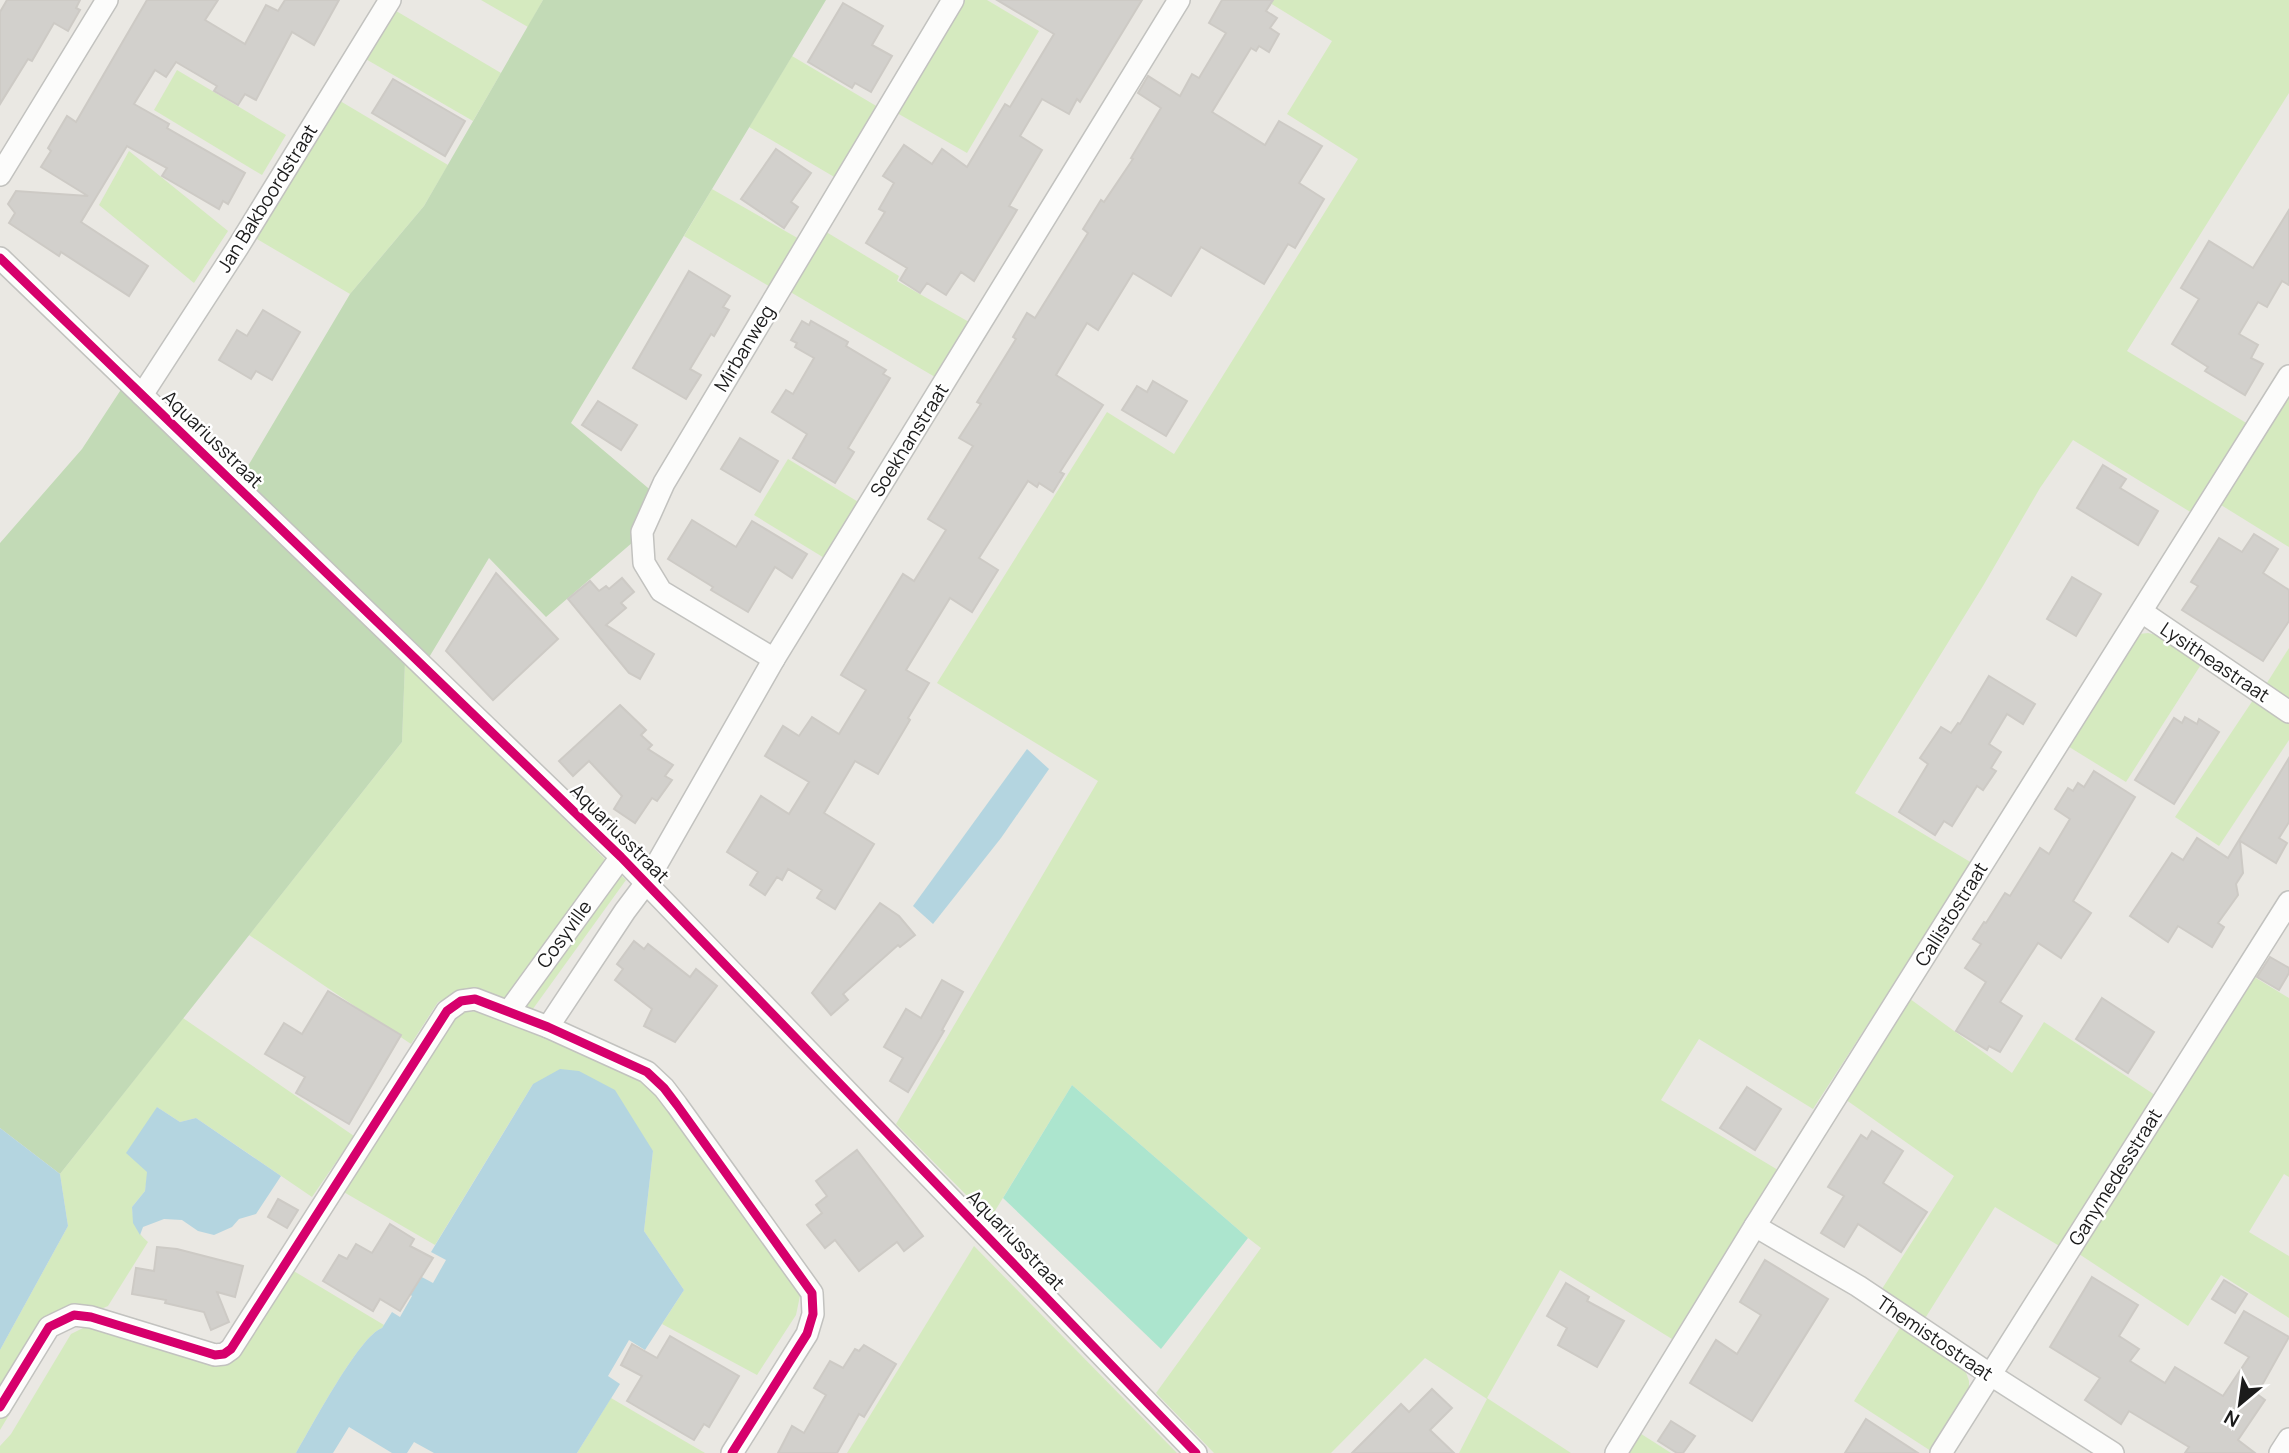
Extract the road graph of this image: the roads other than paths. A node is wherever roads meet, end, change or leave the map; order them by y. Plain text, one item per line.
1 (107, 0) edge
2 (390, 0) edge
3 (953, 0) edge
4 (1179, 0) edge
5 (0, 175) edge
6 (0, 258) edge
7 (2289, 376) edge
8 (142, 395) junction
9 (2141, 612) junction
10 (774, 659) junction
11 (2289, 712) edge
12 (621, 858) junction
13 (646, 883) junction
14 (597, 887) junction
15 (2289, 902) edge
16 (625, 911) junction
17 (509, 1011) junction
18 (548, 1027) junction
19 (1755, 1226) junction
20 (1990, 1375) junction
21 (0, 1407) edge
22 (2289, 1439) edge
23 (732, 1453) edge
24 (1196, 1453) edge
25 (1616, 1453) edge
26 (1941, 1453) edge
27 (2113, 1453) edge
28 (2280, 1453) edge

1 - 5 street
2 - 8 street, Jan Bakboordstraat
3 - 10 street, Mirbanweg
4 - 10 street, Soekhanstraat
6 - 8 street, Aquariusstraat
7 - 9 street, Callistostraat
8 - 12 street, Aquariusstraat
9 - 11 street, Lysitheastraat
9 - 19 street, Callistostraat
10 - 13 street, Soekhanstraat
12 - 13 street, Aquariusstraat
12 - 14 street, Cosyville
13 - 16 street, Cosyville
13 - 24 street, Aquariusstraat
14 - 16 street
14 - 17 street, Cosyville
15 - 20 street, Ganymedesstraat
16 - 18 street, Cosyville
17 - 18 street
17 - 21 street
18 - 23 street
19 - 20 street, Themistostraat
19 - 25 street, Callistostraat
20 - 26 street, Ganymedesstraat
20 - 27 street, Themistostraat
22 - 28 street

